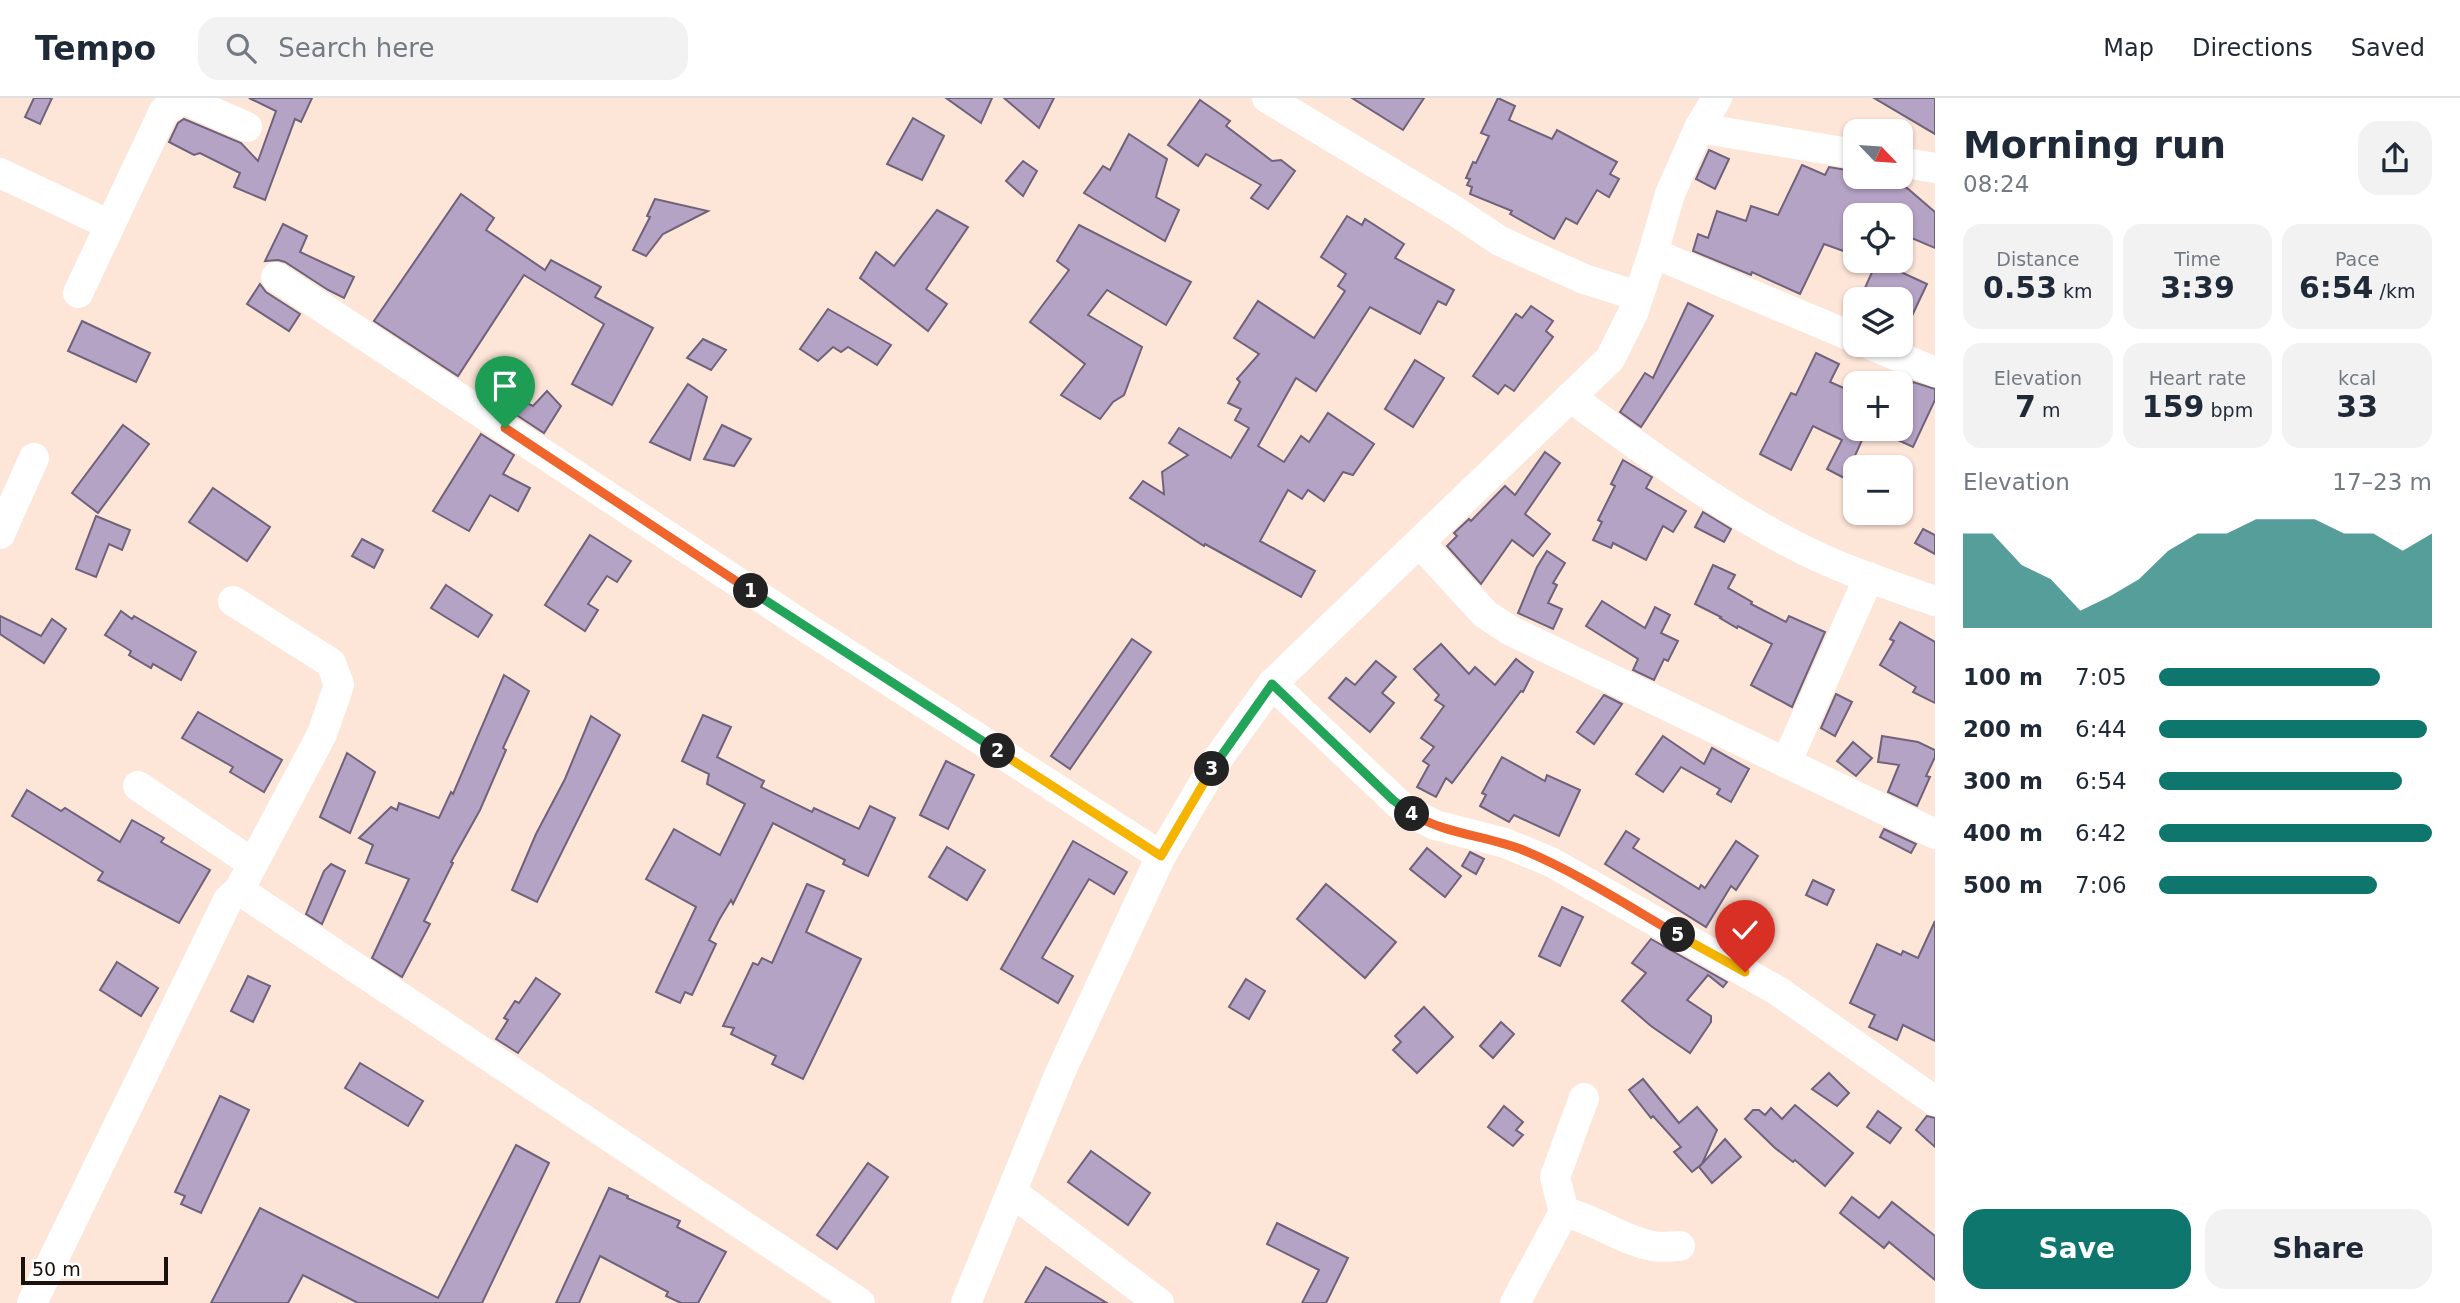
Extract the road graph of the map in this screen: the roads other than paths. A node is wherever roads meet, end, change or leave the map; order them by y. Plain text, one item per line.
1 (1267, 98) edge
2 (1717, 98) edge
3 (247, 127) dead end
4 (1699, 128) junction
5 (1843, 152) edge
6 (1913, 164) edge
7 (1935, 168) edge
8 (0, 173) edge
9 (110, 225) junction
10 (1653, 253) junction
11 (276, 277) dead end
12 (78, 293) dead end
13 (1638, 296) junction
14 (1843, 333) edge
15 (1899, 357) edge
16 (1935, 372) edge
17 (1570, 397) junction
18 (34, 458) dead end
19 (0, 534) edge
20 (1420, 543) junction
21 (1869, 577) junction
22 (233, 601) dead end
23 (1935, 601) edge
24 (1272, 684) junction
25 (1786, 763) junction
26 (138, 786) dead end
27 (1935, 834) edge
28 (1161, 856) junction
29 (252, 863) junction
30 (239, 890) junction
31 (1584, 1098) dead end
32 (1935, 1101) edge
33 (1013, 1193) junction
34 (1564, 1212) junction
35 (1680, 1245) dead end
36 (32, 1303) edge
37 (860, 1303) edge
38 (966, 1303) edge
39 (1159, 1303) edge
40 (1515, 1303) edge

1 - 13 street
2 - 4 street
3 - 9 street
4 - 5 street
4 - 10 street
6 - 7 street
8 - 9 street
9 - 12 street
10 - 13 street
10 - 14 street
11 - 28 street
13 - 17 street
15 - 16 street
17 - 20 street
17 - 21 street
18 - 19 street
20 - 24 street
20 - 25 street
21 - 23 street
21 - 25 street
22 - 29 street
24 - 28 street
24 - 32 street
25 - 27 street
26 - 29 street
28 - 33 street
29 - 30 street
30 - 36 street
30 - 37 street
31 - 34 street
33 - 38 street
33 - 39 street
34 - 35 street
34 - 40 street

